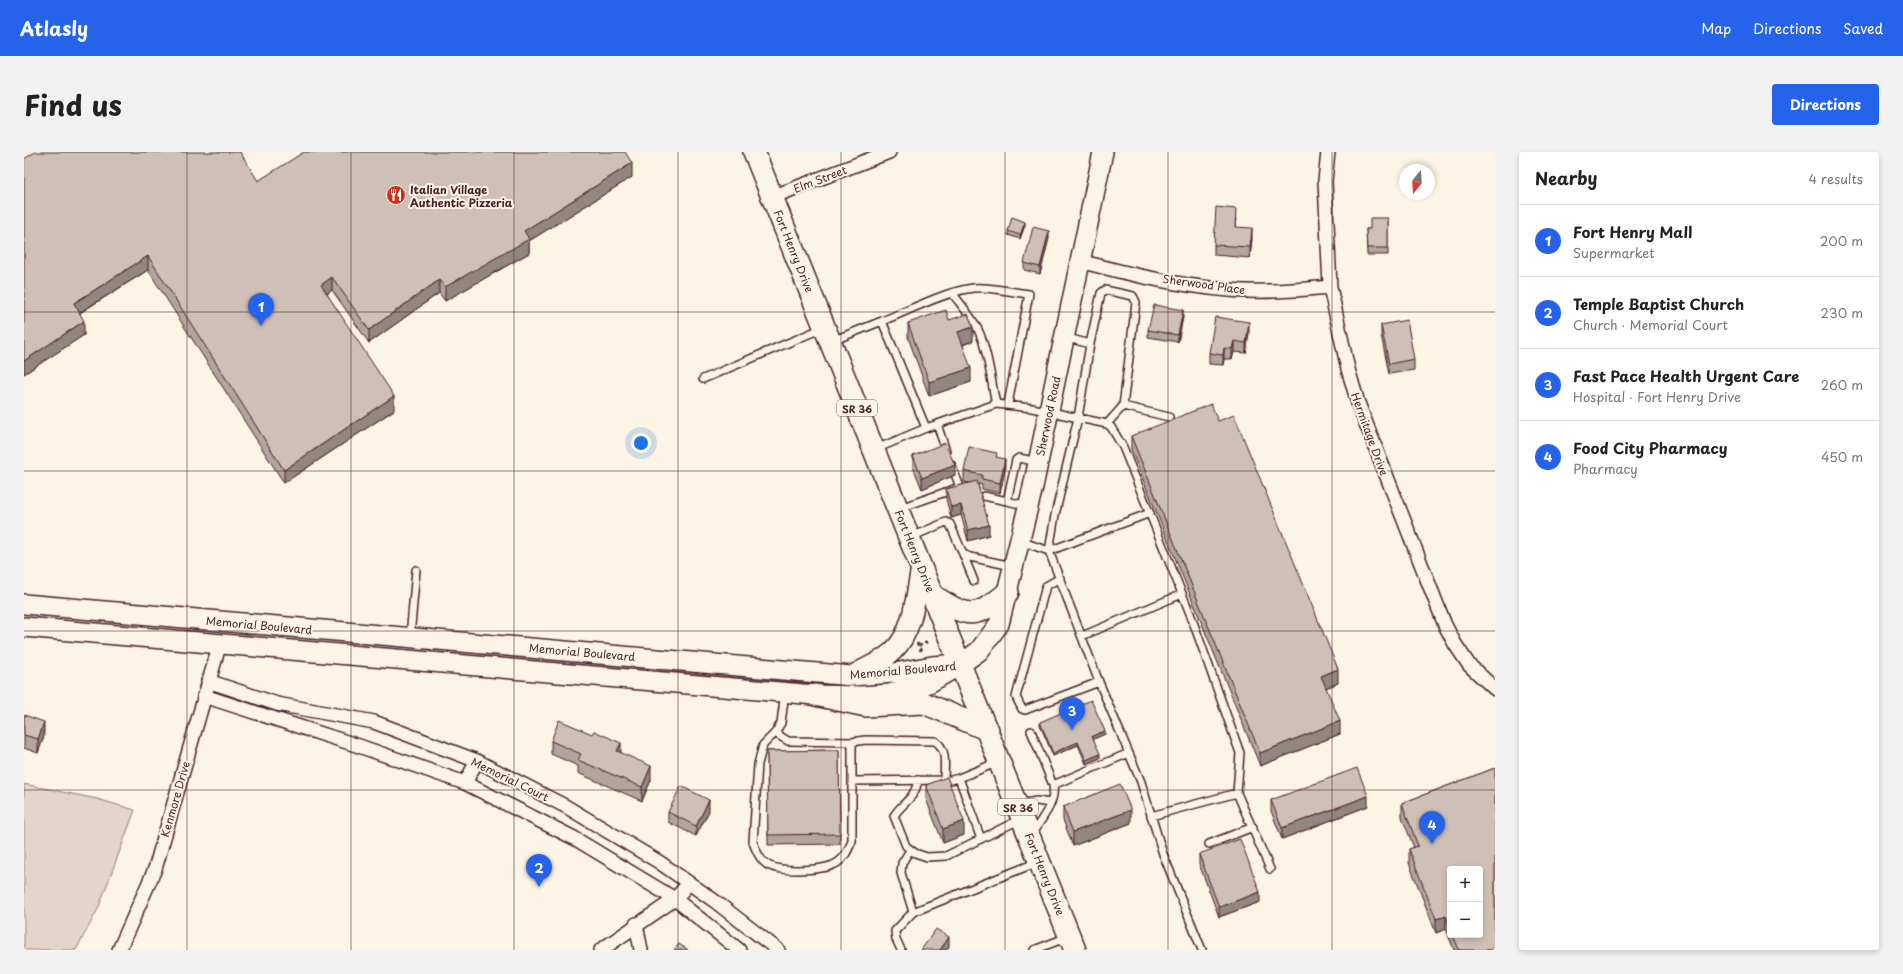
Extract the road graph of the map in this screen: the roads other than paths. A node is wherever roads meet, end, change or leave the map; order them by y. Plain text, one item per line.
1 (754, 152) edge
2 (889, 152) edge
3 (1103, 152) edge
4 (1328, 152) edge
5 (772, 197) junction
6 (1080, 261) junction
7 (1330, 287) junction
8 (952, 293) junction
9 (882, 321) junction
10 (827, 335) junction
11 (1064, 337) junction
12 (1090, 344) junction
13 (703, 379) dead end
14 (996, 404) junction
15 (1008, 404) junction
16 (1123, 406) junction
17 (1048, 411) junction
18 (1169, 417) dead end
19 (1078, 418) junction
20 (937, 424) junction
21 (1107, 424) junction
22 (926, 428) junction
23 (874, 450) junction
24 (1038, 462) junction
25 (984, 496) dead end
26 (1007, 500) junction
27 (1029, 506) junction
28 (898, 508) junction
29 (1150, 513) junction
30 (910, 538) junction
31 (1020, 541) junction
32 (1049, 551) junction
33 (963, 554) junction
34 (922, 566) junction
35 (1014, 566) junction
36 (416, 570) dead end
37 (1060, 578) junction
38 (974, 581) dead end
39 (1008, 592) junction
40 (1182, 594) junction
41 (934, 596) junction
42 (24, 604) edge
43 (226, 623) junction
44 (24, 627) edge
45 (1082, 636) junction
46 (410, 637) junction
47 (220, 643) junction
48 (409, 661) junction
49 (961, 664) junction
50 (852, 676) junction
51 (208, 681) junction
52 (1100, 682) junction
53 (1495, 689) edge
54 (785, 692) junction
55 (815, 695) junction
56 (204, 696) junction
57 (988, 730) junction
58 (1031, 731) dead end
59 (775, 733) junction
60 (852, 742) junction
61 (1129, 753) junction
62 (476, 761) junction
63 (1000, 762) junction
64 (959, 778) junction
65 (918, 780) junction
66 (944, 780) junction
67 (852, 781) junction
68 (465, 783) junction
69 (1053, 785) junction
70 (1237, 792) junction
71 (1050, 803) junction
72 (1151, 816) junction
73 (1023, 820) junction
74 (1253, 827) junction
75 (981, 839) junction
76 (1209, 844) dead end
77 (910, 850) junction
78 (1040, 861) junction
79 (1270, 870) dead end
80 (689, 883) junction
81 (675, 899) junction
82 (913, 912) junction
83 (636, 924) junction
84 (1072, 943) edge
85 (119, 950) edge
86 (601, 950) edge
87 (640, 950) edge
88 (739, 950) edge
89 (778, 950) edge
90 (901, 950) edge
91 (1034, 950) edge
92 (1202, 950) edge

1 - 5 main road, Fort Henry Drive / SR 36
2 - 5 street, Elm Street
3 - 6 main road, Sherwood Road
4 - 7 street, Hermitage Drive
5 - 10 main road, Fort Henry Drive / SR 36
6 - 7 street, Sherwood Place
6 - 11 main road, Sherwood Road
7 - 53 street, Hermitage Drive
8 - 9 lane
8 - 14 lane
8 - 15 lane
9 - 10 lane
9 - 22 lane
10 - 13 lane
10 - 23 main road, Fort Henry Drive / SR 36
11 - 12 lane
11 - 17 main road, Sherwood Road
12 - 16 lane
12 - 19 lane
14 - 15 lane
14 - 20 lane
15 - 17 lane
16 - 18 lane
16 - 21 lane
17 - 19 lane
17 - 24 main road, Sherwood Road
19 - 21 lane
19 - 32 lane
20 - 22 lane
20 - 28 lane
21 - 29 lane
22 - 23 lane
23 - 28 main road, Fort Henry Drive / SR 36
24 - 26 lane
24 - 27 main road, Sherwood Road
25 - 26 lane
26 - 27 lane
27 - 31 main road, Sherwood Road
28 - 30 main road, Fort Henry Drive / SR 36
29 - 32 lane
29 - 40 lane
30 - 33 lane
30 - 34 main road, Fort Henry Drive / SR 36
31 - 32 lane
31 - 35 main road, Sherwood Road
32 - 37 lane
33 - 35 lane
33 - 38 lane
34 - 41 main road, Fort Henry Drive / SR 36
34 - 50 main road
35 - 39 main road, Sherwood Road
36 - 46 lane
37 - 45 lane
37 - 52 lane
39 - 41 main road
39 - 49 main road, Sherwood Road
40 - 45 lane
40 - 70 lane
41 - 49 main road, Fort Henry Drive / SR 36
42 - 43 main road, Memorial Boulevard
43 - 46 main road, Memorial Boulevard
43 - 47 main road
44 - 47 main road, Memorial Boulevard
45 - 52 lane
46 - 48 main road
46 - 50 main road, Memorial Boulevard
47 - 48 main road, Memorial Boulevard
47 - 51 street, Kenmore Drive
48 - 54 main road, Memorial Boulevard
49 - 50 main road, Memorial Boulevard
49 - 55 main road, Memorial Boulevard
49 - 57 main road, Fort Henry Drive / SR 36
51 - 56 street, Kenmore Drive
51 - 62 street, Memorial Court
52 - 61 lane
54 - 55 main road, Memorial Boulevard
54 - 59 lane
55 - 57 main road
56 - 68 street
56 - 85 street, Kenmore Drive
57 - 63 main road, Fort Henry Drive / SR 36
58 - 69 lane
59 - 60 lane
59 - 67 lane
60 - 66 lane
60 - 67 lane
61 - 69 lane
61 - 72 lane
62 - 68 street
62 - 80 street, Memorial Court
63 - 64 lane
63 - 73 main road, Fort Henry Drive / SR 36
64 - 66 lane
64 - 75 lane
65 - 66 lane
65 - 67 lane
65 - 77 lane
68 - 81 street
69 - 71 lane
70 - 72 lane
70 - 74 lane
71 - 73 lane
71 - 73 lane
72 - 92 lane
73 - 75 lane
73 - 78 main road, Fort Henry Drive / SR 36
74 - 76 lane
74 - 79 lane
75 - 77 lane
77 - 82 lane
78 - 82 lane
78 - 84 main road, Fort Henry Drive / SR 36
80 - 81 street
80 - 89 street, Memorial Court
81 - 83 street
81 - 88 street
82 - 90 lane
83 - 86 street
83 - 87 street
84 - 91 lane

